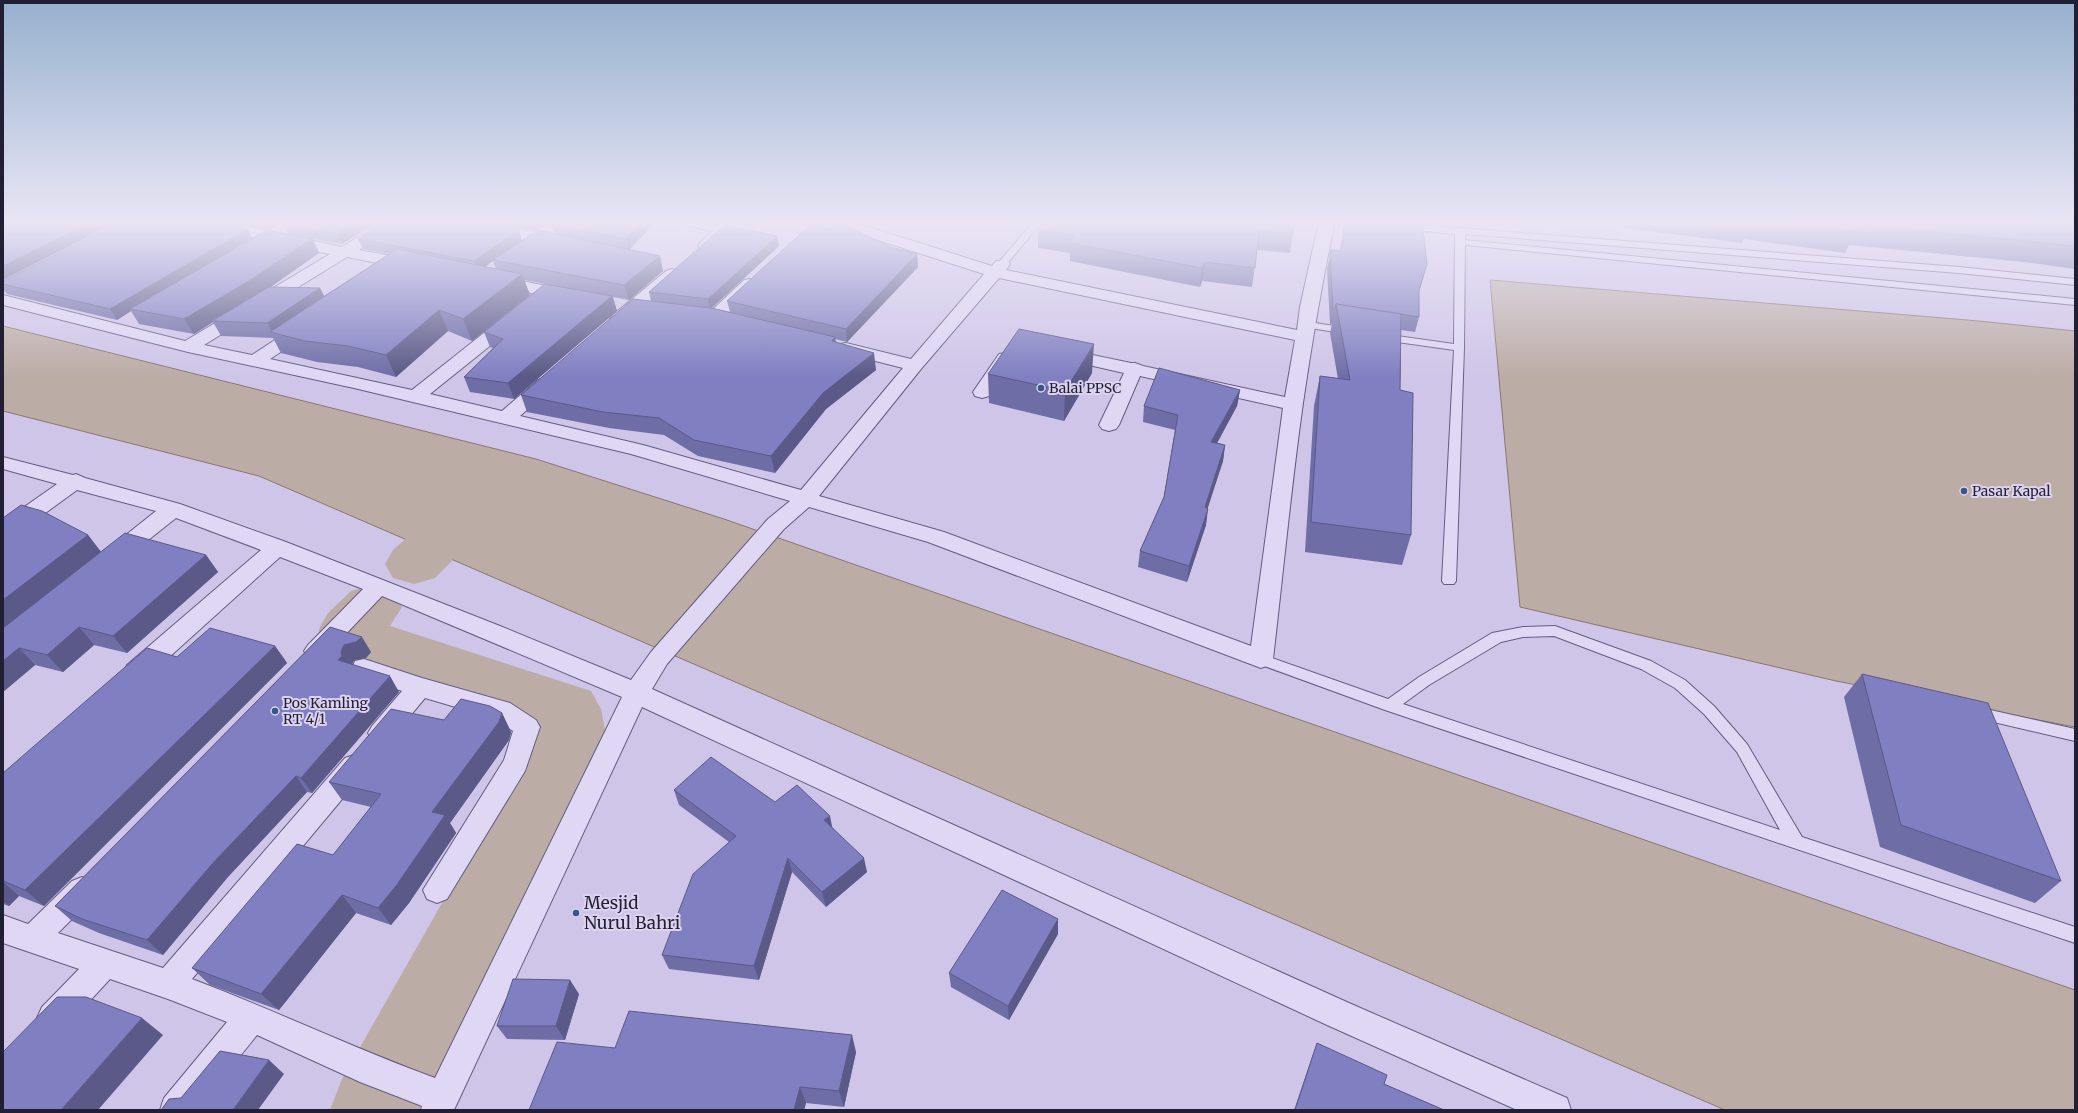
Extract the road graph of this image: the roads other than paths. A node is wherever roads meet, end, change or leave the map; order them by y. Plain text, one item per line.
1 (309, 273) edge
2 (387, 273) edge
3 (489, 273) edge
4 (670, 273) edge
5 (994, 273) edge
6 (1022, 273) edge
7 (1316, 273) edge
8 (1460, 273) edge
9 (1800, 273) edge
10 (1988, 273) edge
11 (762, 274) edge
12 (382, 276) edge
13 (2075, 282) edge
14 (547, 291) junction
15 (5, 292) edge
16 (586, 299) edge
17 (2075, 302) edge
18 (609, 303) edge
19 (633, 308) junction
20 (652, 308) edge
21 (136, 317) edge
22 (715, 318) edge
23 (312, 323) edge
24 (116, 329) junction
25 (608, 329) edge
26 (1306, 331) junction
27 (1361, 333) edge
28 (1376, 336) edge
29 (830, 345) edge
30 (188, 347) junction
31 (1018, 347) edge
32 (1459, 348) junction
33 (1049, 351) edge
34 (255, 362) junction
35 (915, 365) junction
36 (1135, 368) junction
37 (560, 371) edge
38 (982, 392) dead end
39 (415, 397) junction
40 (1293, 405) junction
41 (506, 418) junction
42 (1109, 425) dead end
43 (3, 463) edge
44 (76, 481) junction
45 (805, 499) junction
46 (173, 508) junction
47 (3, 532) edge
48 (278, 547) junction
49 (100, 567) edge
50 (1449, 581) dead end
51 (379, 586) junction
52 (1261, 660) junction
53 (301, 666) edge
54 (364, 668) edge
55 (420, 687) junction
56 (117, 689) edge
57 (636, 693) junction
58 (1390, 706) junction
59 (1959, 709) edge
60 (2075, 735) edge
61 (1796, 842) junction
62 (95, 876) edge
63 (437, 890) dead end
64 (3, 929) edge
65 (2075, 935) edge
66 (34, 938) junction
67 (106, 962) junction
68 (168, 984) junction
69 (252, 1017) junction
70 (36, 1036) edge
71 (432, 1098) edge
72 (176, 1110) edge
73 (1555, 1110) edge

1 - 30 street
2 - 12 street
3 - 14 street
4 - 19 street
5 - 35 street
6 - 26 street
7 - 26 street
8 - 32 lane
9 - 17 lane
10 - 13 lane
11 - 22 street
14 - 16 street
14 - 39 street
15 - 24 street
18 - 19 street
19 - 20 street
19 - 25 street
21 - 24 street
23 - 34 street
24 - 30 street
26 - 27 lane
26 - 40 street
28 - 32 lane
29 - 35 street
30 - 34 street
31 - 38 street
32 - 50 lane
33 - 36 street
34 - 39 street
35 - 45 street
36 - 40 street
36 - 42 street
37 - 41 street
39 - 41 street
40 - 52 street
41 - 45 street
43 - 44 street
44 - 46 street
44 - 47 street
45 - 52 street
45 - 57 street
46 - 48 street
46 - 49 street
48 - 51 street
48 - 56 street
51 - 53 street
51 - 57 street
52 - 58 lane
54 - 55 street
55 - 63 street
55 - 68 street
57 - 71 street
57 - 73 street
58 - 61 lane
58 - 61 lane
59 - 60 lane
61 - 65 lane
62 - 66 street
64 - 66 street
66 - 67 street
67 - 68 street
67 - 70 street
68 - 69 street
69 - 71 street
69 - 72 street

